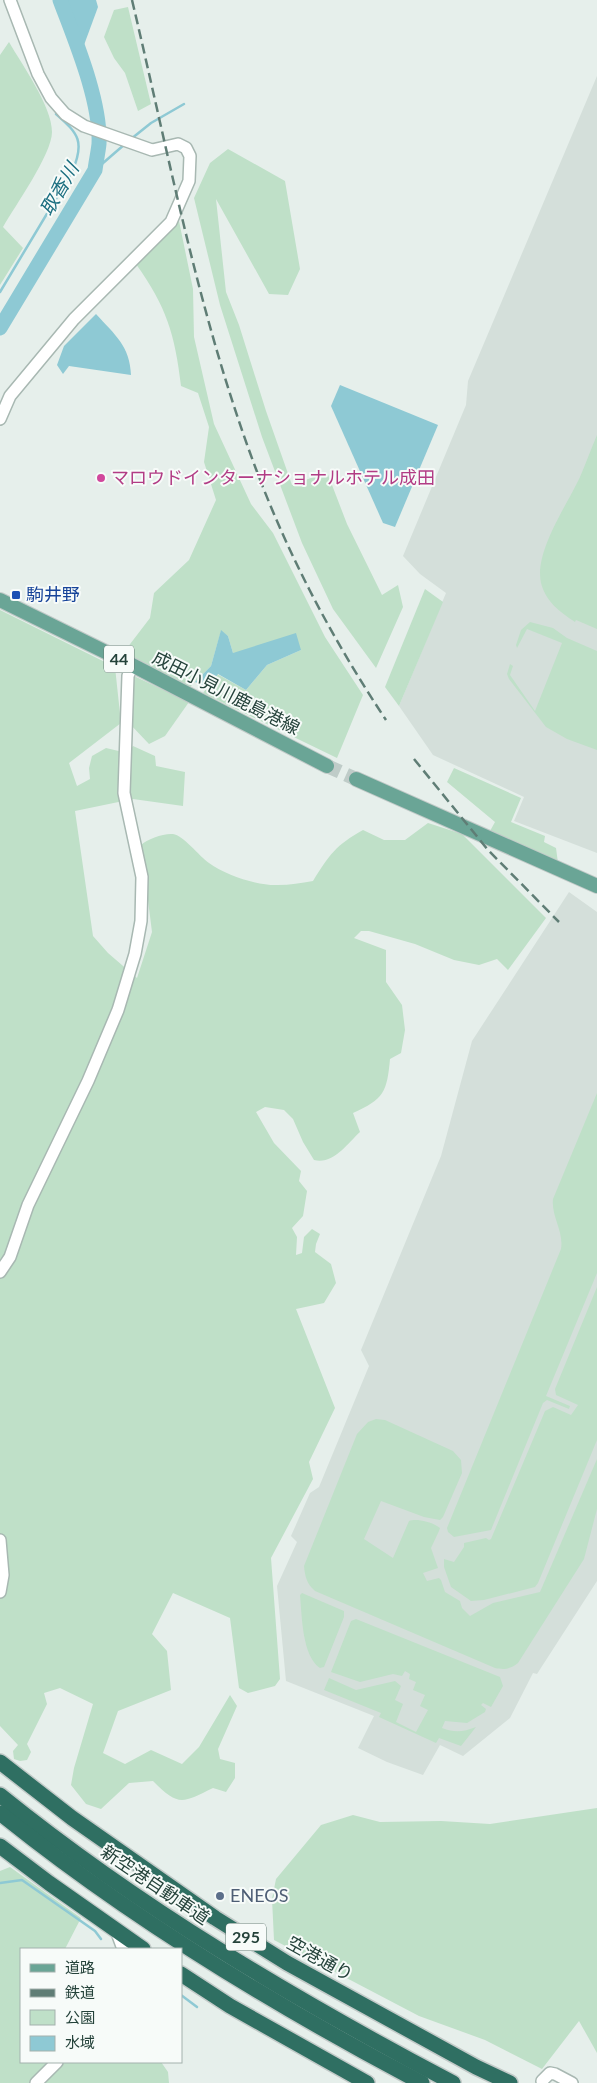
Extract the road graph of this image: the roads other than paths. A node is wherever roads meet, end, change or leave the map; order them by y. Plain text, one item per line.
1 (10, 0) edge
2 (0, 419) edge
3 (0, 600) edge
4 (132, 665) junction
5 (327, 766) tunnel mouth
6 (356, 779) tunnel mouth
7 (597, 886) edge
8 (0, 1272) edge
9 (0, 1540) edge
10 (0, 1592) edge
11 (0, 1762) edge
12 (0, 1795) edge
13 (0, 1813) edge
14 (0, 1846) edge
15 (116, 1930) junction
16 (124, 1948) edge
17 (142, 1948) edge
18 (182, 1975) edge
19 (56, 2063) edge
20 (542, 2080) dead end
21 (420, 2082) edge
22 (36, 2083) edge
23 (367, 2083) edge
24 (453, 2083) edge
25 (510, 2083) edge
26 (572, 2083) edge

1 - 2 street
3 - 4 main road, 成田小見川鹿島港線 / 44
4 - 5 main road, 成田小見川鹿島港線 / 44
4 - 8 street
6 - 7 main road
9 - 10 street
11 - 25 highway, 空港通り / 295
12 - 24 highway, 新空港自動車道
13 - 21 highway, 新空港自動車道
14 - 15 highway
15 - 16 street
15 - 17 highway
18 - 23 highway
19 - 22 street
20 - 26 street

